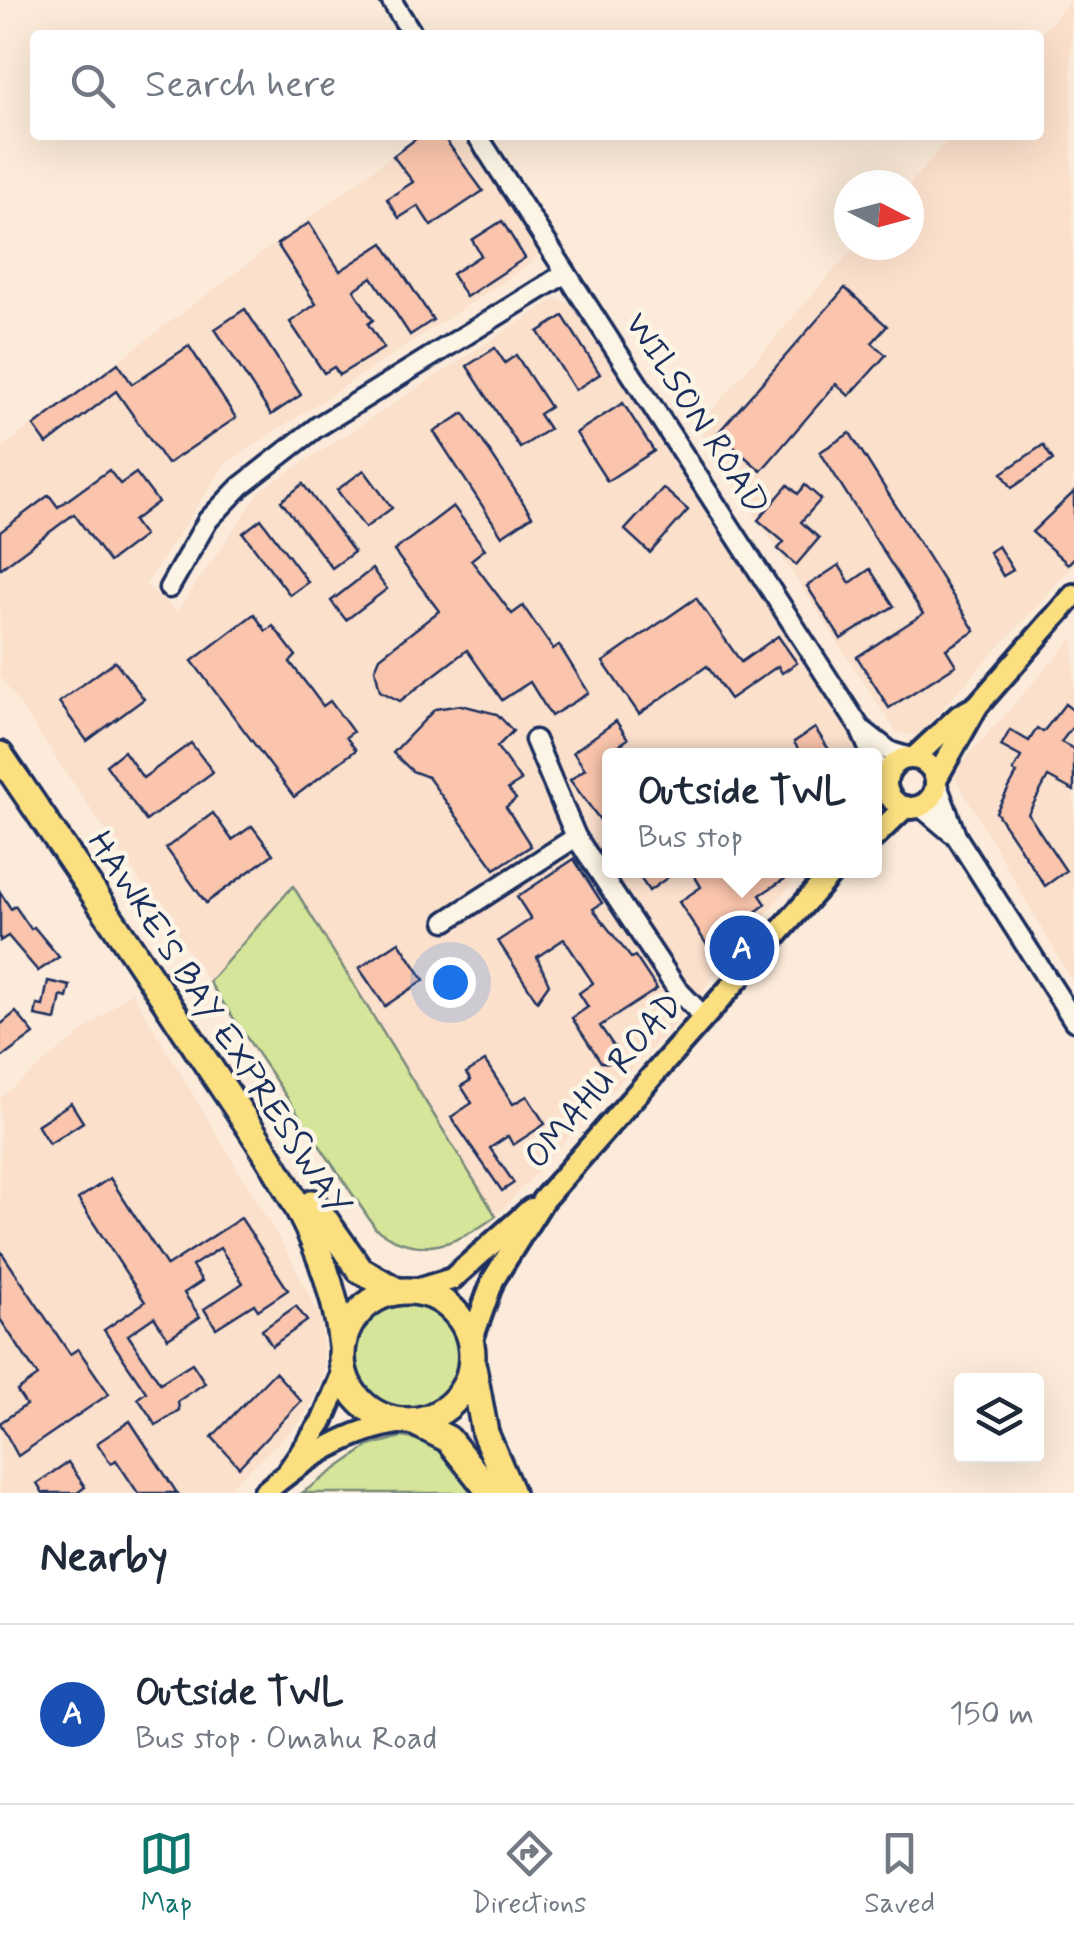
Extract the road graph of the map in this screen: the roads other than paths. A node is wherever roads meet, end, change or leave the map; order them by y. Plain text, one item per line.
1 (391, 0) edge
2 (410, 30) edge
3 (481, 140) edge
4 (566, 273) junction
5 (169, 588) dead end
6 (1074, 595) edge
7 (977, 706) junction
8 (860, 728) junction
9 (0, 733) edge
10 (535, 740) dead end
11 (869, 748) edge
12 (0, 754) edge
13 (912, 758) junction
14 (882, 773) edge
15 (886, 779) junction
16 (936, 781) junction
17 (882, 788) edge
18 (912, 807) junction
19 (882, 831) edge
20 (956, 836) junction
21 (576, 838) junction
22 (602, 876) edge
23 (603, 878) edge
24 (827, 878) edge
25 (446, 920) dead end
26 (703, 1016) junction
27 (1074, 1021) edge
28 (543, 1200) junction
29 (404, 1291) junction
30 (472, 1352) junction
31 (343, 1358) junction
32 (408, 1422) junction
33 (288, 1472) junction
34 (264, 1493) edge
35 (491, 1493) edge
36 (511, 1493) edge

1 - 2 street
3 - 4 street, WILSON ROAD
4 - 5 street
4 - 8 street, WILSON ROAD
6 - 7 main road
7 - 13 main road
7 - 16 main road
8 - 11 street, WILSON ROAD
8 - 13 street, WILSON ROAD
9 - 29 highway, HAWKE'S BAY EXPRESSWAY
10 - 21 street
12 - 31 highway, HAWKE'S BAY EXPRESSWAY
13 - 15 main road
13 - 16 main road
14 - 15 street, WILSON ROAD
15 - 17 main road
15 - 18 main road
16 - 18 main road
16 - 20 street
18 - 19 main road
18 - 20 street
20 - 27 street
21 - 22 street
21 - 25 street
23 - 26 street
24 - 26 main road, OMAHU ROAD
26 - 28 main road, OMAHU ROAD
28 - 29 main road, OMAHU ROAD
28 - 30 main road, OMAHU ROAD
29 - 30 highway
29 - 31 highway
30 - 32 highway
30 - 36 highway
31 - 32 highway
31 - 33 main road
32 - 33 main road
32 - 35 highway
33 - 34 main road

